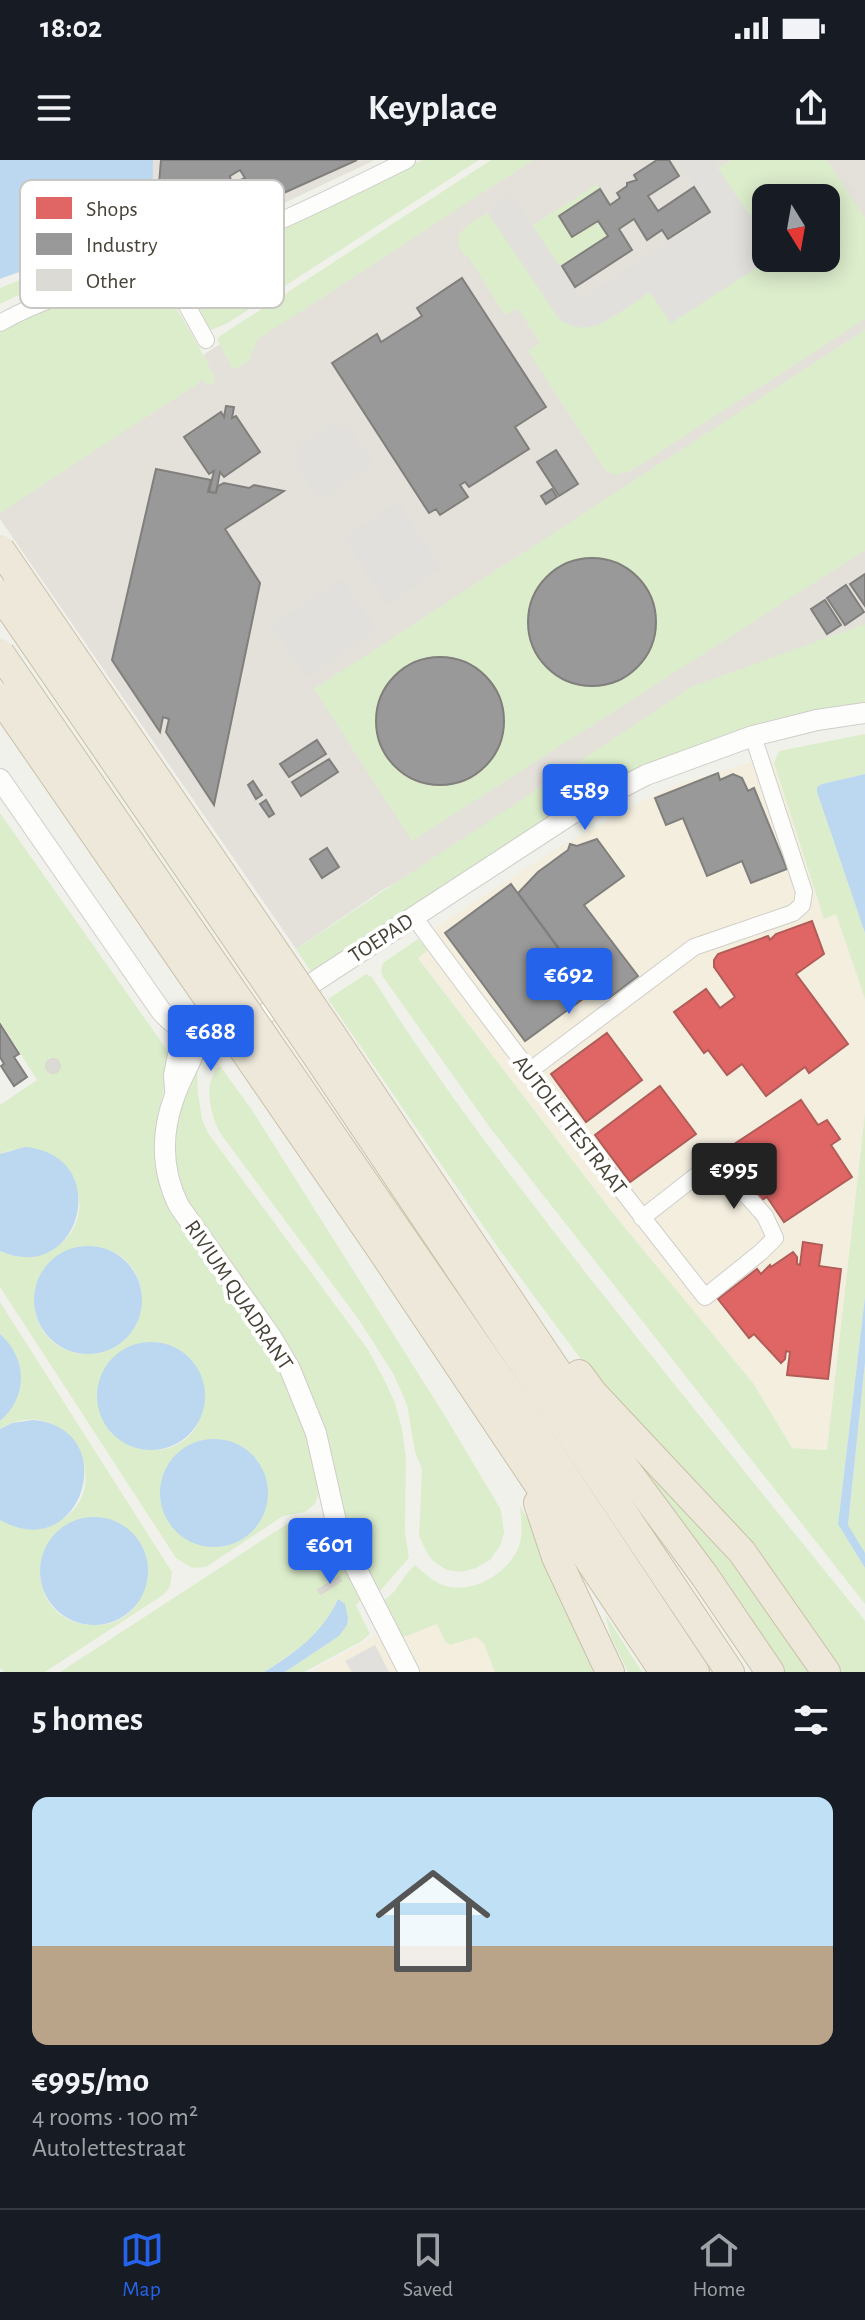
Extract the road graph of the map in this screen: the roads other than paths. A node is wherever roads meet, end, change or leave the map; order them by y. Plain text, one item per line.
1 (407, 160) edge
2 (284, 218) edge
3 (31, 308) edge
4 (188, 308) edge
5 (0, 323) edge
6 (206, 340) dead end
7 (0, 549) edge
8 (0, 594) edge
9 (0, 653) edge
10 (0, 697) edge
11 (865, 713) edge
12 (753, 736) junction
13 (0, 779) edge
14 (414, 917) junction
15 (191, 1034) junction
16 (322, 1042) junction
17 (528, 1072) junction
18 (275, 1074) junction
19 (439, 1193) junction
20 (642, 1218) junction
21 (526, 1469) junction
22 (409, 1672) edge
23 (610, 1672) edge
24 (664, 1672) edge
25 (695, 1672) edge
26 (730, 1672) edge
27 (770, 1672) edge
28 (826, 1672) edge

1 - 2 street
3 - 5 street
4 - 6 street
7 - 16 highway, bridge
8 - 16 highway, bridge
9 - 18 highway, bridge
10 - 18 highway, bridge
11 - 12 street, TOEPAD
12 - 14 street, TOEPAD
12 - 17 street
13 - 15 street
14 - 15 street, TOEPAD
14 - 17 street, AUTOLETTESTRAAT
15 - 22 street, RIVIUM QUADRANT
16 - 19 highway
16 - 26 highway
17 - 20 street, AUTOLETTESTRAAT
18 - 21 highway
18 - 25 highway
19 - 27 highway
19 - 28 highway
20 - 20 street, AUTOLETTESTRAAT
21 - 23 highway
21 - 24 highway

